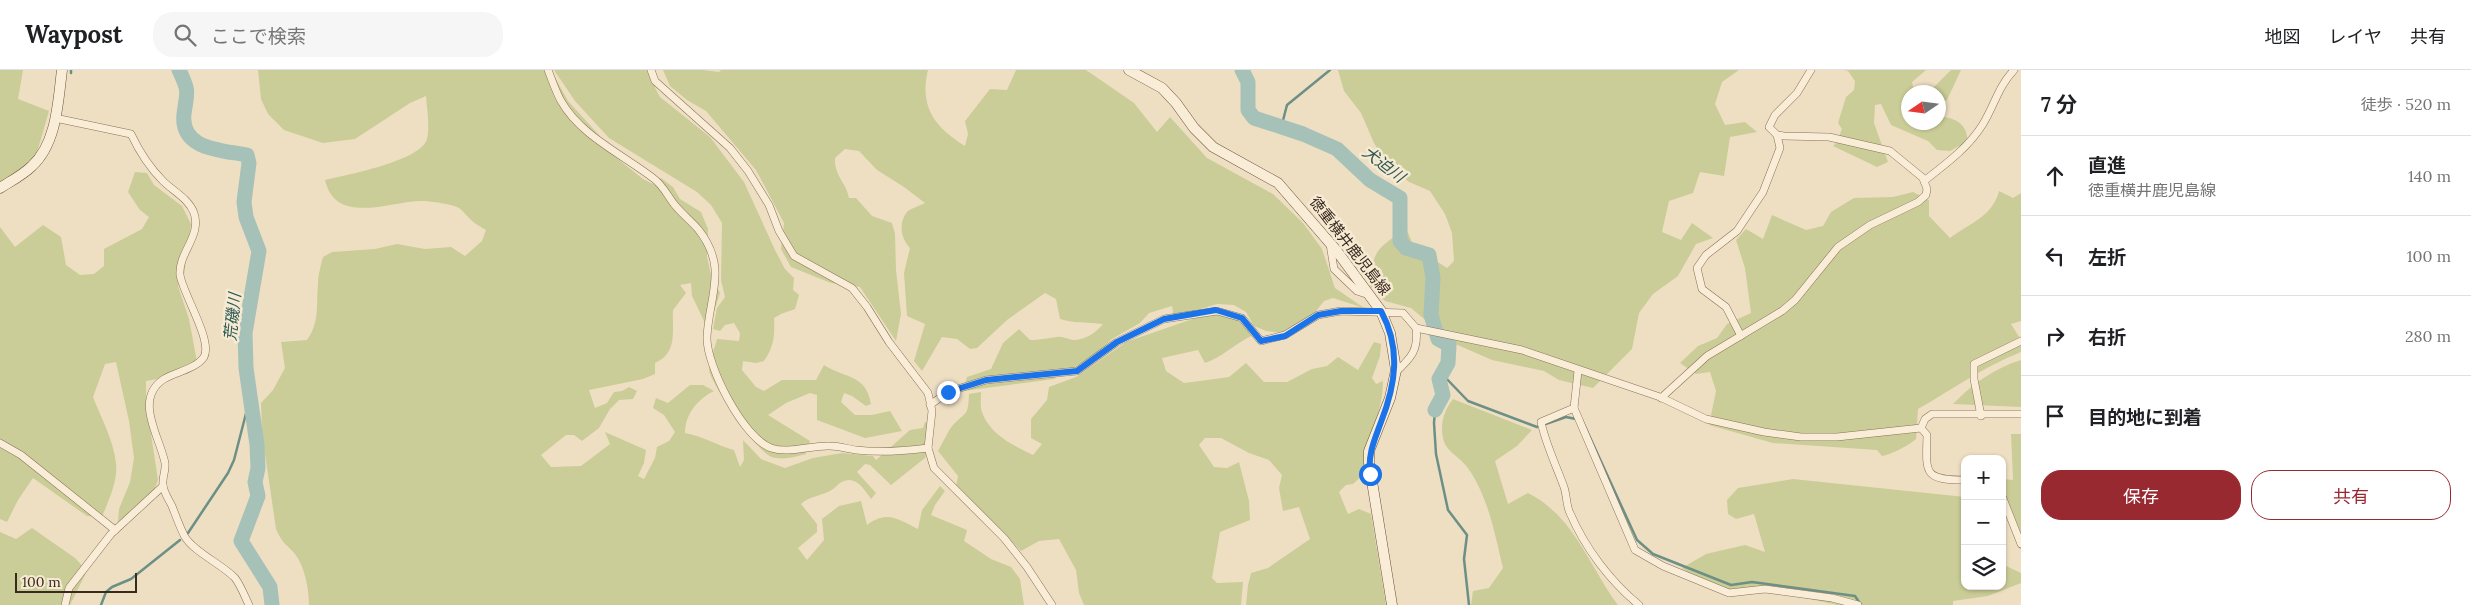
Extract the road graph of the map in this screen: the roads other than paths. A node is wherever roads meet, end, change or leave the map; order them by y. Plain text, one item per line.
1 (62, 70) edge
2 (548, 70) edge
3 (651, 70) edge
4 (1129, 70) edge
5 (1811, 70) edge
6 (2014, 70) edge
7 (55, 118) junction
8 (1777, 135) junction
9 (1924, 181) junction
10 (0, 188) edge
11 (1381, 311) junction
12 (1416, 328) junction
13 (1741, 336) junction
14 (2021, 341) edge
15 (1578, 371) junction
16 (1395, 374) junction
17 (1661, 398) junction
18 (930, 405) junction
19 (1574, 408) junction
20 (2021, 414) edge
21 (1981, 416) junction
22 (1921, 428) junction
23 (0, 443) edge
24 (928, 448) junction
25 (1961, 480) edge
26 (163, 486) junction
27 (2004, 500) edge
28 (115, 530) junction
29 (2021, 544) edge
30 (64, 605) edge
31 (249, 605) edge
32 (1052, 605) edge
33 (1392, 605) edge
34 (1639, 605) edge
35 (1858, 605) edge

1 - 7 main road
2 - 24 street
3 - 18 street
4 - 11 main road, 徳重横井鹿児島線
5 - 8 street
6 - 9 street
7 - 10 main road
7 - 26 street
8 - 9 street
8 - 13 street
9 - 13 street
11 - 12 street
11 - 16 main road, 徳重横井鹿児島線
11 - 18 street
12 - 15 street
12 - 16 street
13 - 17 street
14 - 21 street
15 - 17 street
15 - 19 street
16 - 33 main road, 徳重横井鹿児島線
17 - 22 street
18 - 24 street
19 - 34 street
19 - 35 street
20 - 21 street
21 - 22 street
22 - 25 street
23 - 28 street
24 - 32 street
26 - 28 street
26 - 31 street
27 - 29 street
28 - 30 street

